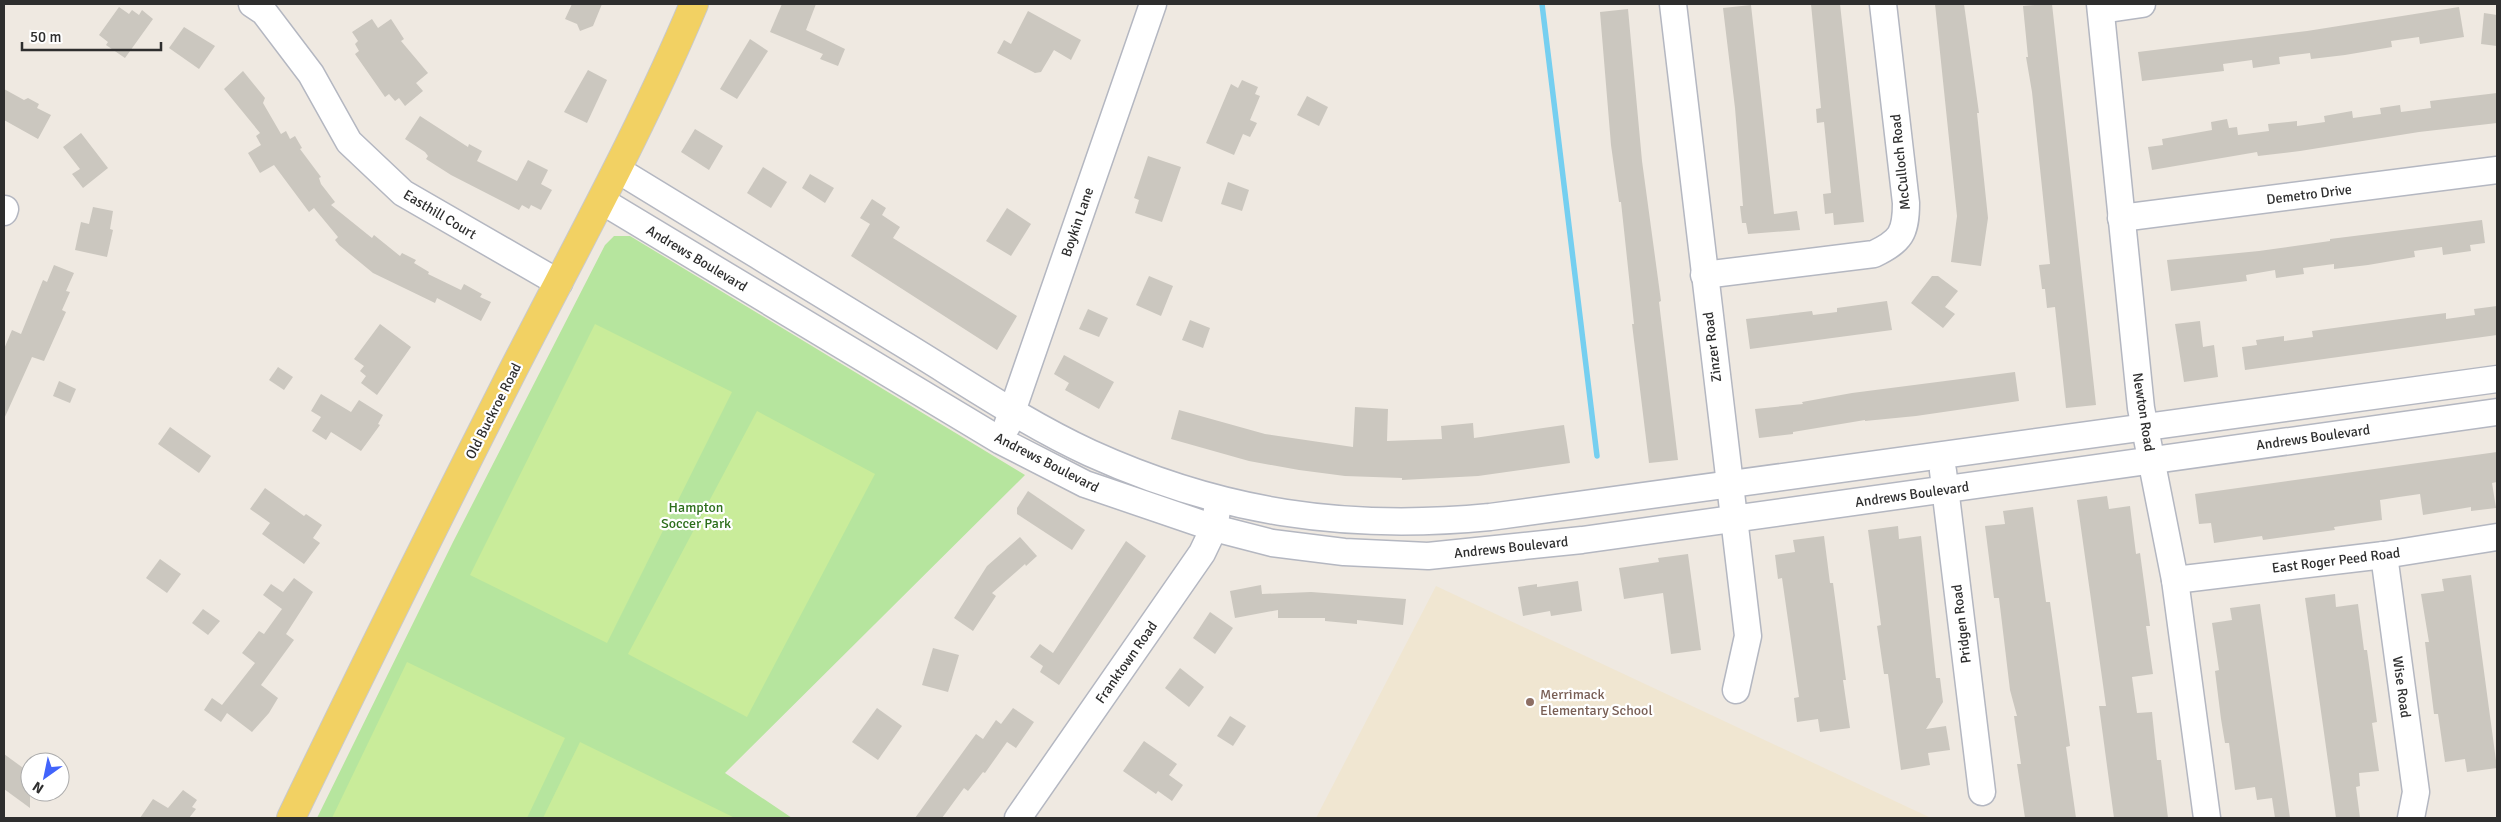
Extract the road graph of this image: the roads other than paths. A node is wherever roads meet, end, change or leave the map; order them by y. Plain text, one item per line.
1 (252, 4) edge
2 (694, 4) edge
3 (1153, 4) edge
4 (1673, 4) edge
5 (1883, 4) edge
6 (2142, 4) edge
7 (2100, 7) edge
8 (618, 170) junction
9 (2497, 170) edge
10 (602, 201) junction
11 (2122, 218) junction
12 (1704, 275) junction
13 (559, 283) junction
14 (2497, 379) edge
15 (1013, 411) junction
16 (2497, 412) edge
17 (2144, 427) junction
18 (1001, 441) junction
19 (1941, 456) junction
20 (2152, 460) junction
21 (1729, 485) junction
22 (1945, 489) junction
23 (1220, 500) junction
24 (1733, 518) junction
25 (1214, 528) junction
26 (2497, 537) edge
27 (2384, 555) junction
28 (2175, 580) junction
29 (1736, 690) dead end
30 (1982, 792) dead end
31 (291, 818) edge
32 (1018, 818) edge
33 (2207, 818) edge
34 (2411, 818) edge

1 - 13 street, Easthill Court
2 - 8 main road, Old Buckroe Road
3 - 15 street, Boykin Lane
4 - 12 street, Zinzer Road
5 - 12 street, McCulloch Road
6 - 7 street
7 - 11 street, Newton Road
8 - 10 main road, Old Buckroe Road
8 - 15 street, Andrews Boulevard
9 - 11 street, Demetro Drive
10 - 13 main road, Old Buckroe Road
10 - 18 street, Andrews Boulevard
11 - 17 street, Newton Road
12 - 21 street, Zinzer Road
13 - 31 main road, Old Buckroe Road
14 - 17 street, Andrews Boulevard
15 - 18 street, Boykin Lane
15 - 23 street, Andrews Boulevard
16 - 20 street, Andrews Boulevard
17 - 19 street, Andrews Boulevard
17 - 20 street, Newton Road
18 - 25 street, Andrews Boulevard
19 - 21 street, Andrews Boulevard
19 - 22 street, Pridgen Road
20 - 22 street, Andrews Boulevard
20 - 28 street, Newton Road
21 - 23 street, Andrews Boulevard
21 - 24 street, Zinzer Road
22 - 24 street, Andrews Boulevard
22 - 30 street, Pridgen Road
23 - 25 street, Franktown Road
24 - 25 street, Andrews Boulevard
24 - 29 street, Zinzer Road
25 - 32 street, Franktown Road
26 - 27 street, East Roger Peed Road
27 - 28 street, East Roger Peed Road
27 - 34 street, Wise Road
28 - 33 street, Newton Road

